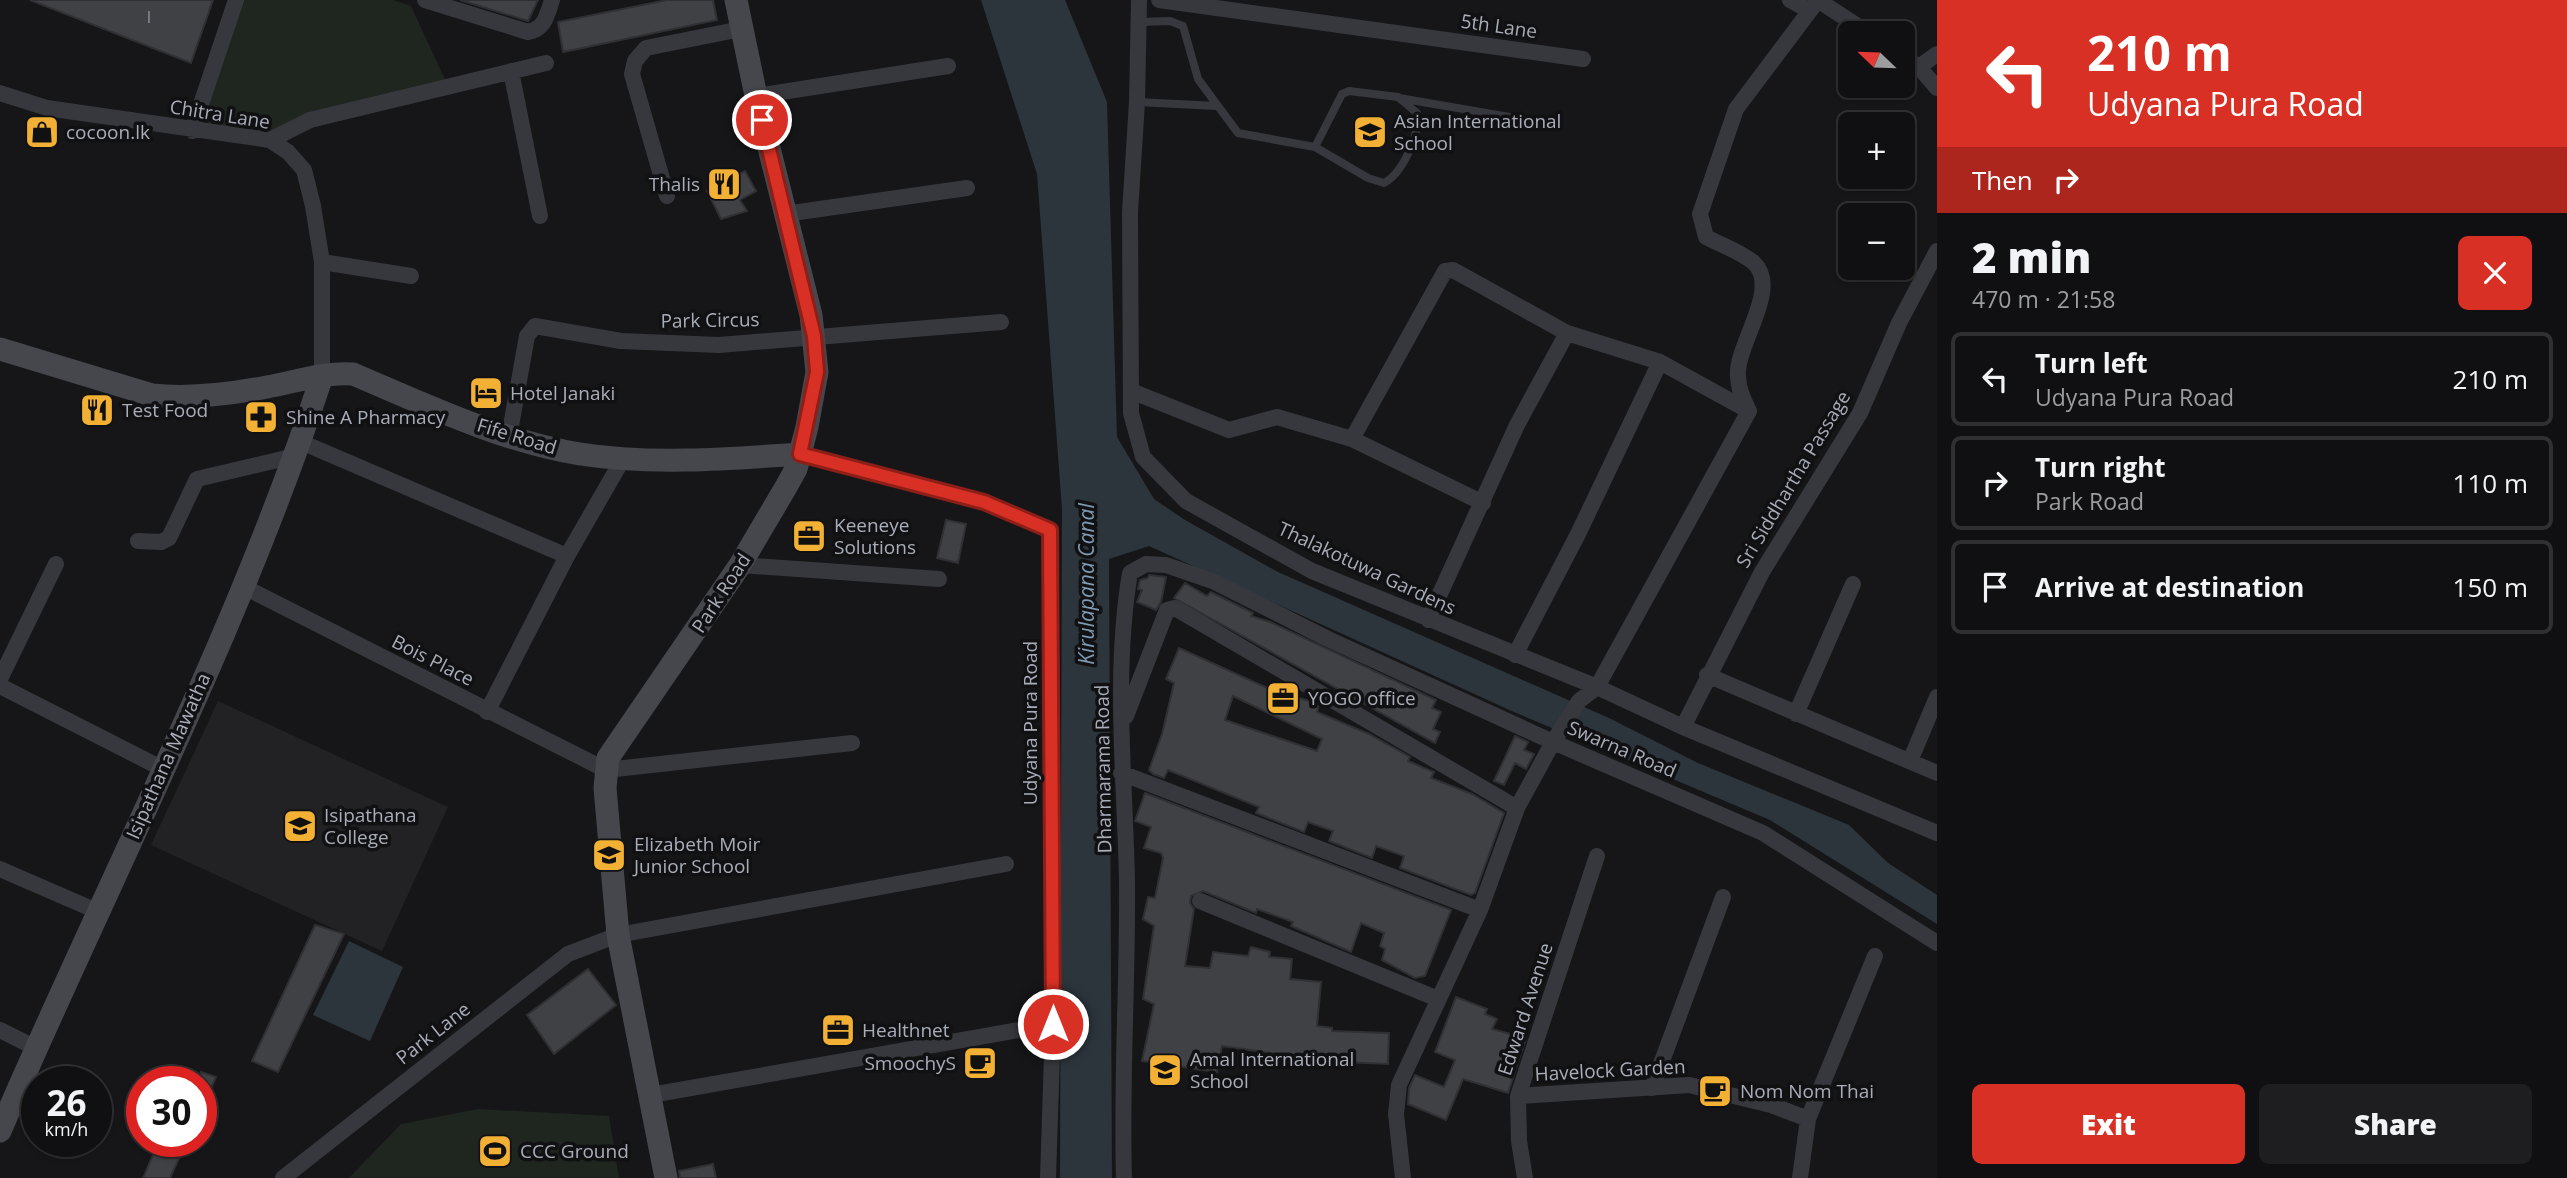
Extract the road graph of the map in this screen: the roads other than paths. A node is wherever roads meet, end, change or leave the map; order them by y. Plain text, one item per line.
1 (236, 0) edge
2 (425, 0) edge
3 (552, 0) edge
4 (736, 0) edge
5 (1139, 0) edge
6 (1159, 0) edge
7 (1790, 0) edge
8 (1815, 4) edge
9 (1846, 21) edge
10 (1140, 22) junction
11 (741, 29) junction
12 (1937, 54) edge
13 (1583, 59) dead end
14 (546, 64) dead end
15 (1915, 64) edge
16 (948, 66) dead end
17 (1919, 67) junction
18 (511, 71) junction
19 (1937, 88) edge
20 (0, 93) edge
21 (756, 96) junction
22 (1398, 97) junction
23 (1137, 102) junction
24 (1217, 106) junction
25 (1545, 123) dead end
26 (191, 131) junction
27 (270, 140) junction
28 (1315, 147) junction
29 (967, 188) dead end
30 (667, 196) dead end
31 (785, 214) junction
32 (540, 216) dead end
33 (1937, 251) edge
34 (322, 262) junction
35 (411, 276) dead end
36 (1001, 322) dead end
37 (1566, 333) junction
38 (814, 336) junction
39 (0, 349) edge
40 (1660, 362) junction
41 (322, 376) junction
42 (1131, 391) junction
43 (1749, 411) junction
44 (509, 437) junction
45 (1352, 439) junction
46 (298, 449) junction
47 (800, 454) junction
48 (624, 457) junction
49 (1483, 503) junction
50 (138, 541) dead end
51 (567, 556) junction
52 (56, 564) dead end
53 (740, 565) junction
54 (939, 579) dead end
55 (1853, 584) dead end
56 (242, 586) junction
57 (1428, 620) junction
58 (1515, 655) junction
59 (1707, 676) junction
60 (0, 680) edge
61 (0, 686) edge
62 (1597, 687) junction
63 (1937, 697) edge
64 (487, 712) junction
65 (1796, 714) junction
66 (1122, 725) junction
67 (1683, 727) junction
68 (1553, 742) junction
69 (852, 743) dead end
70 (1910, 761) junction
71 (163, 769) junction
72 (606, 770) junction
73 (1937, 772) edge
74 (1121, 773) junction
75 (1517, 808) junction
76 (1937, 833) edge
77 (1598, 856) dead end
78 (1006, 864) dead end
79 (0, 869) edge
80 (1723, 897) dead end
81 (1200, 901) dead end
82 (1480, 910) junction
83 (99, 912) junction
84 (618, 935) junction
85 (1937, 943) edge
86 (1875, 956) dead end
87 (1438, 999) junction
88 (1053, 1024) junction
89 (0, 1031) edge
90 (36, 1048) junction
91 (1652, 1088) junction
92 (651, 1095) junction
93 (1518, 1096) junction
94 (1808, 1119) junction
95 (0, 1130) edge
96 (283, 1178) edge
97 (666, 1178) edge
98 (1048, 1178) edge
99 (1124, 1178) edge
100 (1403, 1178) edge
101 (1525, 1178) edge
102 (1800, 1178) edge

1 - 26 street
2 - 3 street
4 - 11 main road, Park Road
5 - 10 street, Thalakotuwa Gardens
6 - 13 street, 5th Lane
7 - 8 street
8 - 9 street
8 - 43 street
10 - 23 street, Thalakotuwa Gardens
10 - 24 lane
11 - 21 main road, Park Road
11 - 30 street
12 - 17 street
14 - 18 street
15 - 17 street
16 - 21 street
17 - 19 street
18 - 27 street
18 - 32 street
20 - 26 street, Chitra Lane
21 - 31 main road, Park Road
22 - 25 lane
22 - 28 lane
22 - 28 lane
23 - 24 lane
23 - 42 street, Thalakotuwa Gardens
24 - 28 lane
26 - 27 street, Chitra Lane
27 - 34 street, Chitra Lane
29 - 31 street
31 - 38 main road, Park Road
33 - 59 street, Sri Siddhartha Passage
34 - 35 street
34 - 41 street, Chitra Lane
36 - 38 street, Park Circus
37 - 40 street
37 - 45 street
37 - 49 street
38 - 44 street, Park Circus
38 - 47 main road, Park Road
39 - 41 main road, Fife Road
40 - 43 street
40 - 58 street
41 - 44 main road, Fife Road
41 - 46 main road, Isipathana Mawatha
42 - 45 street
42 - 57 street, Thalakotuwa Gardens
43 - 62 street
44 - 48 main road, Fife Road
45 - 49 street
46 - 50 street
46 - 51 street
46 - 56 main road, Isipathana Mawatha
47 - 48 main road, Fife Road
47 - 53 main road, Park Road
47 - 88 street, Udyana Pura Road
48 - 51 street
49 - 57 street
51 - 64 street
52 - 60 street
53 - 54 street
53 - 72 main road, Park Road
55 - 65 street
56 - 64 street, Bois Place
56 - 71 main road, Isipathana Mawatha
57 - 58 street, Thalakotuwa Gardens
58 - 62 street, Thalakotuwa Gardens
59 - 65 street
59 - 67 street, Sri Siddhartha Passage
61 - 71 street
62 - 67 street, Thalakotuwa Gardens
62 - 68 street
63 - 70 street
64 - 72 street, Bois Place
65 - 70 street
66 - 68 street, Dharmarama Road
66 - 74 street, Dharmarama Road
66 - 75 street
67 - 76 street, Thalakotuwa Gardens
68 - 75 street, Swarna Road
68 - 85 street, Swarna Road
69 - 72 street
70 - 73 street
71 - 83 main road, Isipathana Mawatha
72 - 84 main road, Park Road
74 - 82 street
74 - 99 street, Dharmarama Road
75 - 82 street, Swarna Road
77 - 93 street, Edward Avenue
78 - 84 street, Park Lane
79 - 83 street
80 - 91 street
81 - 87 street
82 - 87 street, Swarna Road
83 - 90 main road, Isipathana Mawatha
84 - 92 main road, Park Road
84 - 96 street, Park Lane
86 - 94 street
87 - 100 street, Swarna Road
88 - 92 street
88 - 98 street, Udyana Pura Road
89 - 90 street
90 - 95 main road, Isipathana Mawatha
91 - 93 street, Havelock Garden
91 - 94 street, Havelock Garden
92 - 97 main road, Park Road
93 - 101 street, Edward Avenue
94 - 102 street

